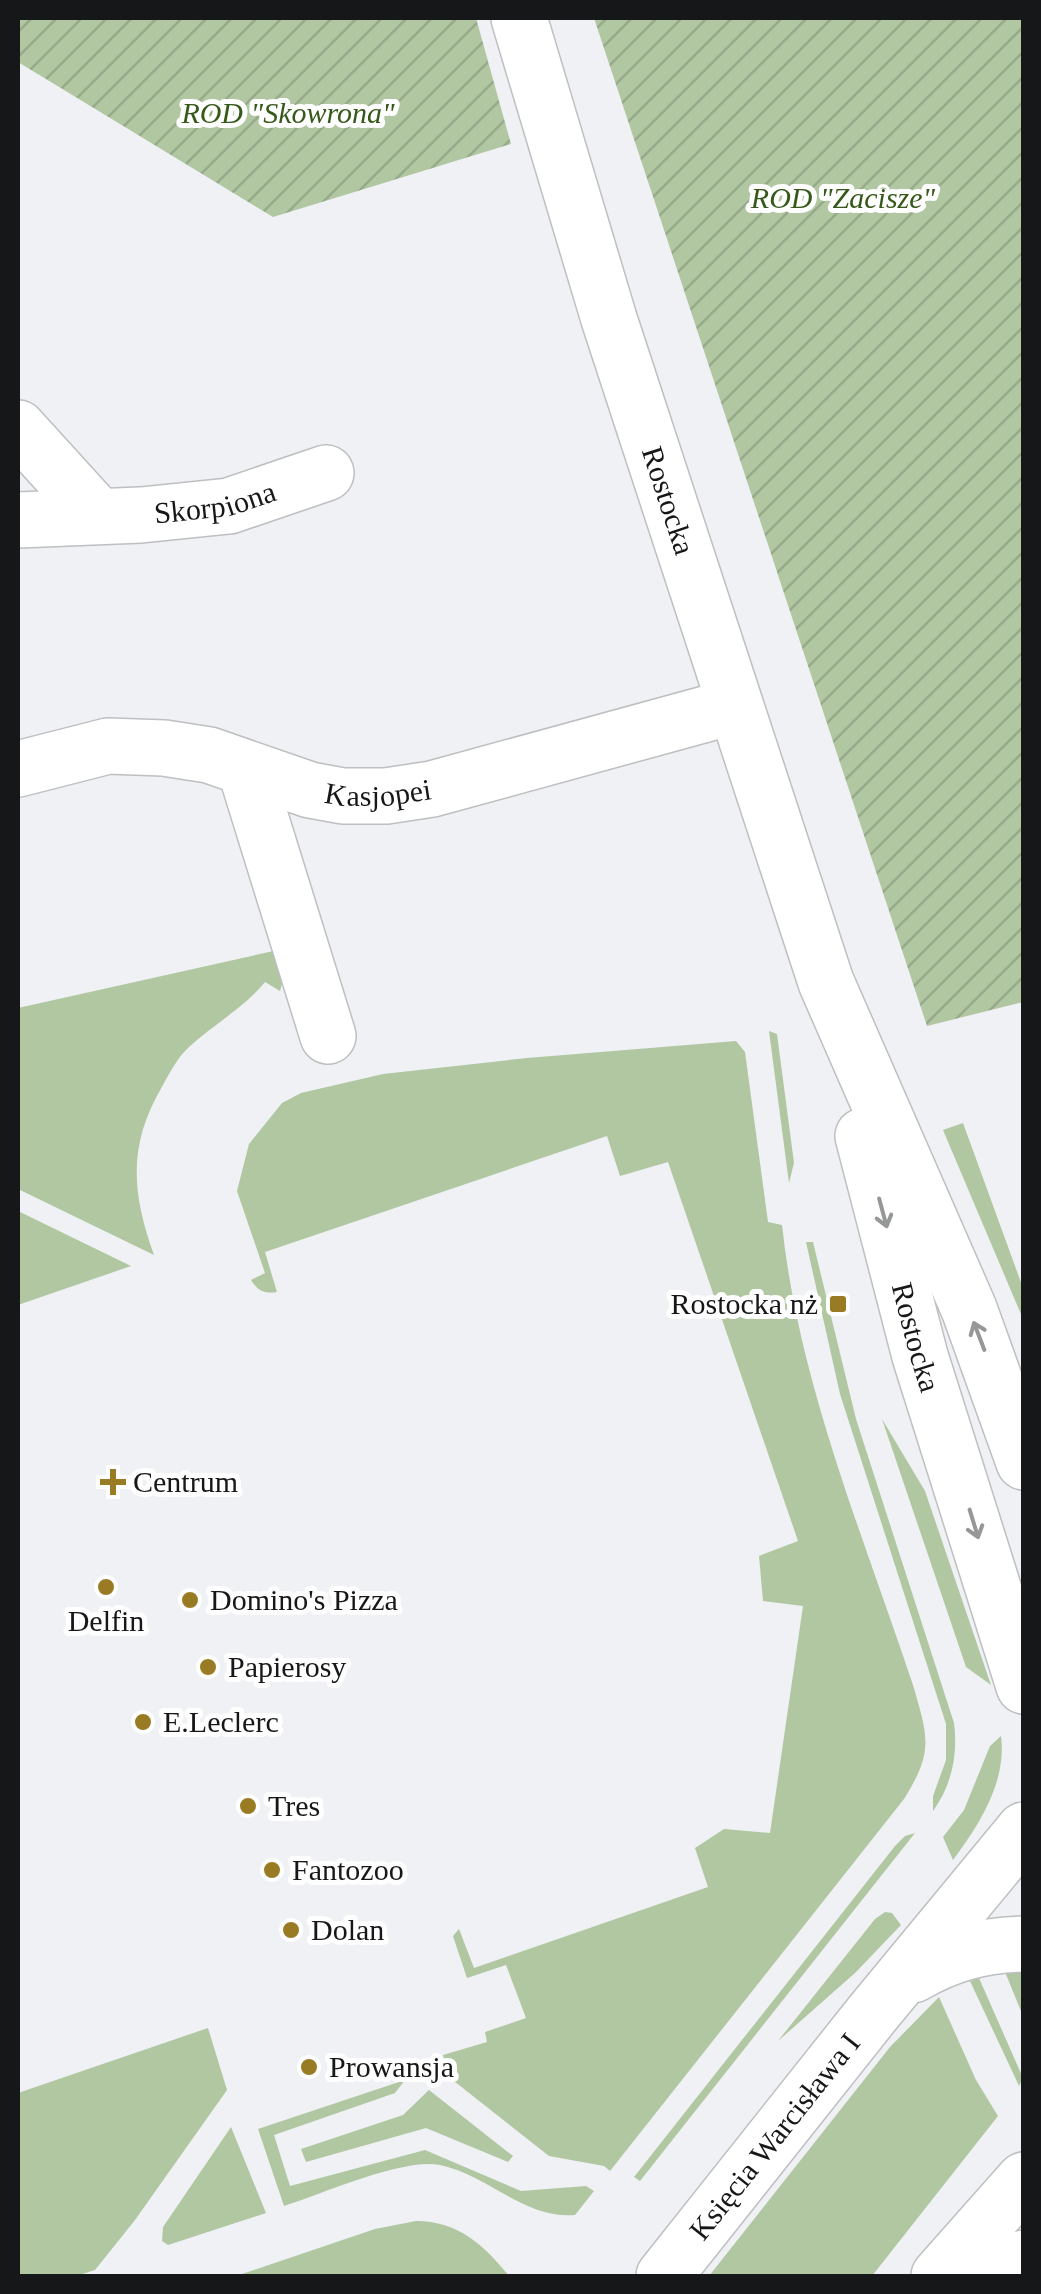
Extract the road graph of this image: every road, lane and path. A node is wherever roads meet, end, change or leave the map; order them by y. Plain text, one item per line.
1 (519, 18) edge
2 (18, 428) edge
3 (326, 473) dead end
4 (98, 516) junction
5 (18, 520) edge
6 (735, 706) junction
7 (245, 768) junction
8 (18, 769) edge
9 (826, 982) junction
10 (328, 1036) dead end
11 (1020, 1447) edge
12 (1023, 1684) edge
13 (1024, 1830) edge
14 (1024, 1944) edge
15 (886, 1998) junction
16 (1024, 2180) edge
17 (1024, 2258) edge
18 (664, 2276) edge
19 (939, 2276) edge
20 (973, 2276) edge

1 - 6 street, Rostocka
2 - 4 street
3 - 4 street, Skorpiona
4 - 5 street, Skorpiona
6 - 7 street, Kasjopei
6 - 9 street, Rostocka
7 - 8 street, Kasjopei
7 - 10 street
11 -> 9 street, Rostocka
9 -> 12 street, Rostocka
13 - 15 street, Księcia Warcisława I
14 - 15 street, Księcia Warcisława I
15 - 18 street, Księcia Warcisława I
16 - 19 street
17 - 20 street

